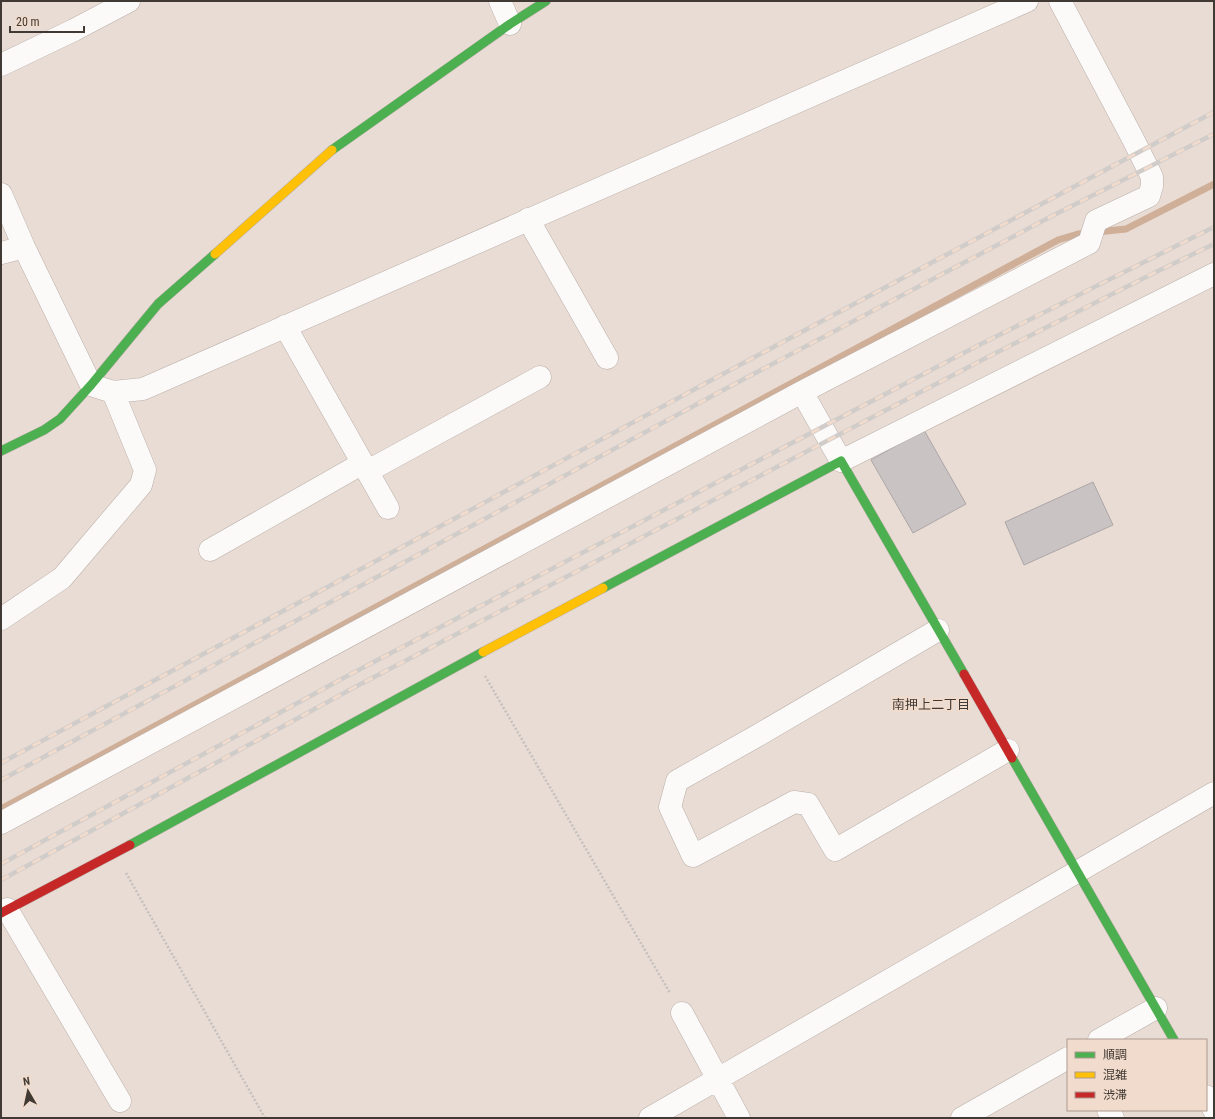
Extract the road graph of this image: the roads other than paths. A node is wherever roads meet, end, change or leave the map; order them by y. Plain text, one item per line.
1 (129, 1) edge
2 (500, 1) edge
3 (546, 1) edge
4 (1027, 1) edge
5 (1060, 1) edge
6 (510, 24) junction
7 (1, 65) edge
8 (1, 194) edge
9 (528, 219) junction
10 (24, 247) junction
11 (1, 253) edge
12 (1214, 274) edge
13 (285, 326) junction
14 (607, 358) dead end
15 (540, 377) dead end
16 (91, 385) junction
17 (113, 392) junction
18 (802, 392) junction
19 (1, 451) edge
20 (841, 461) junction
21 (365, 467) junction
22 (388, 508) dead end
23 (210, 550) dead end
24 (1, 620) edge
25 (938, 630) junction
26 (1008, 750) junction
27 (1214, 792) edge
28 (1, 823) edge
29 (1077, 871) junction
30 (4, 911) edge
31 (1156, 1008) junction
32 (682, 1013) road end
33 (1101, 1039) edge
34 (1173, 1039) edge
35 (1067, 1059) edge
36 (717, 1079) junction
37 (1207, 1098) edge
38 (120, 1101) dead end
39 (1214, 1110) edge
40 (650, 1118) edge
41 (739, 1118) edge
42 (962, 1118) edge

1 - 7 street
2 - 6 street
3 - 6 street
4 - 9 street
5 - 18 street
6 - 16 street
8 - 10 street
9 - 13 street
9 - 14 street
10 - 11 street
10 - 16 street
12 - 20 street
13 - 17 street
13 - 21 street
15 - 21 street
16 - 17 street
16 - 19 street
17 - 24 street
18 - 20 street
18 - 28 street
20 - 25 street
20 - 30 street
21 - 22 street
21 - 23 street
25 - 26 street
25 - 26 street
26 - 29 street
27 - 29 street
29 - 31 street
29 - 36 street
30 - 38 street
31 - 33 street
31 - 34 street
32 - 36 street
35 - 42 street
36 - 40 street
36 - 41 street
37 - 39 street

